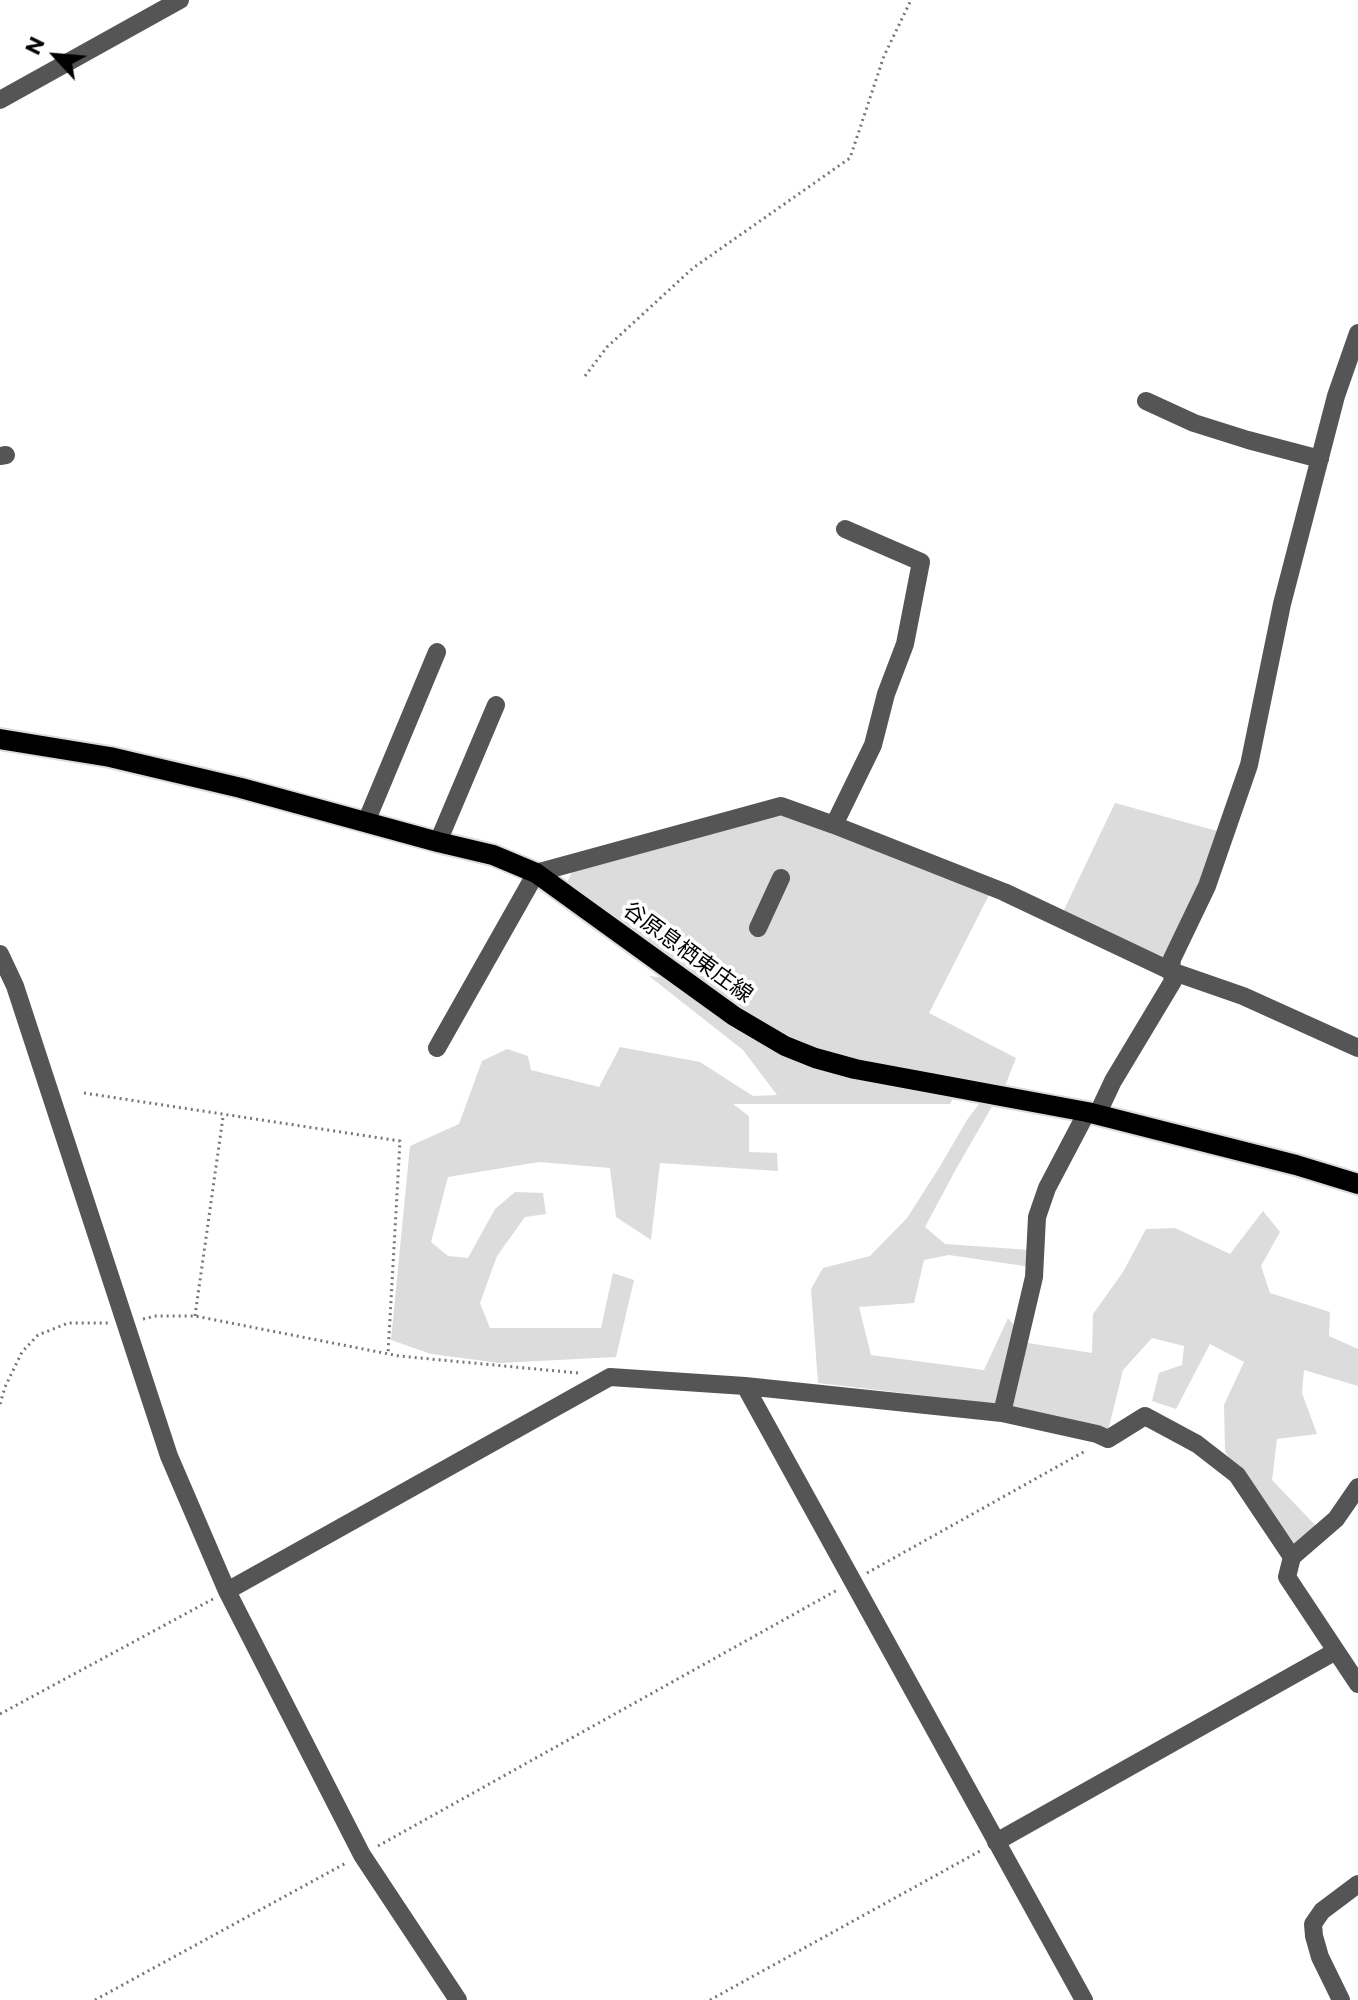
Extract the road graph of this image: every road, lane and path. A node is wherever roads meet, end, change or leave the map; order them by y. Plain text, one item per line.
1 (180, 0) edge
2 (911, 0) edge
3 (0, 100) edge
4 (1357, 337) edge
5 (585, 376) dead end
6 (1146, 401) dead end
7 (1320, 459) junction
8 (845, 529) dead end
9 (437, 652) dead end
10 (496, 705) dead end
11 (0, 739) edge
12 (366, 822) junction
13 (834, 825) junction
14 (438, 842) junction
15 (536, 873) junction
16 (781, 878) dead end
17 (758, 928) dead end
18 (0, 954) edge
19 (1171, 971) junction
20 (437, 1048) dead end
21 (1358, 1048) edge
22 (84, 1093) dead end
23 (1092, 1114) junction
24 (223, 1115) junction
25 (1358, 1184) edge
26 (195, 1316) junction
27 (126, 1323) junction
28 (388, 1354) junction
29 (580, 1374) dead end
30 (745, 1386) junction
31 (0, 1404) edge
32 (1002, 1413) junction
33 (1108, 1439) junction
34 (1358, 1487) edge
35 (1292, 1557) junction
36 (853, 1581) junction
37 (227, 1591) junction
38 (1336, 1651) junction
39 (1358, 1684) edge
40 (0, 1714) edge
41 (996, 1842) junction
42 (362, 1855) junction
43 (1358, 1884) edge
44 (95, 2000) edge
45 (458, 2000) edge
46 (710, 2000) edge
47 (1084, 2000) edge
48 (1341, 2000) edge

1 - 3 street
2 - 5 path
4 - 7 street
6 - 7 street
7 - 19 street
8 - 13 street
9 - 12 street
10 - 14 street
11 - 12 main road, 谷原息栖東庄線
12 - 14 main road, 谷原息栖東庄線
13 - 15 street
13 - 19 street
14 - 15 main road, 谷原息栖東庄線
15 - 20 street
15 - 23 main road, 谷原息栖東庄線
16 - 17 street
18 - 27 street
19 - 21 street
19 - 23 street
22 - 24 path
23 - 25 main road, 谷原息栖東庄線
23 - 32 street
24 - 26 path
24 - 28 path
26 - 27 path
26 - 28 path
27 - 31 path
27 - 37 street
28 - 29 path
30 - 32 street
30 - 36 street
30 - 37 street
32 - 33 street
33 - 35 street
33 - 36 path
34 - 35 street
35 - 38 street
36 - 41 street
36 - 42 path
37 - 40 path
37 - 42 street
38 - 39 street
38 - 41 street
41 - 46 path
41 - 47 street
42 - 44 path
42 - 45 street
43 - 48 street

